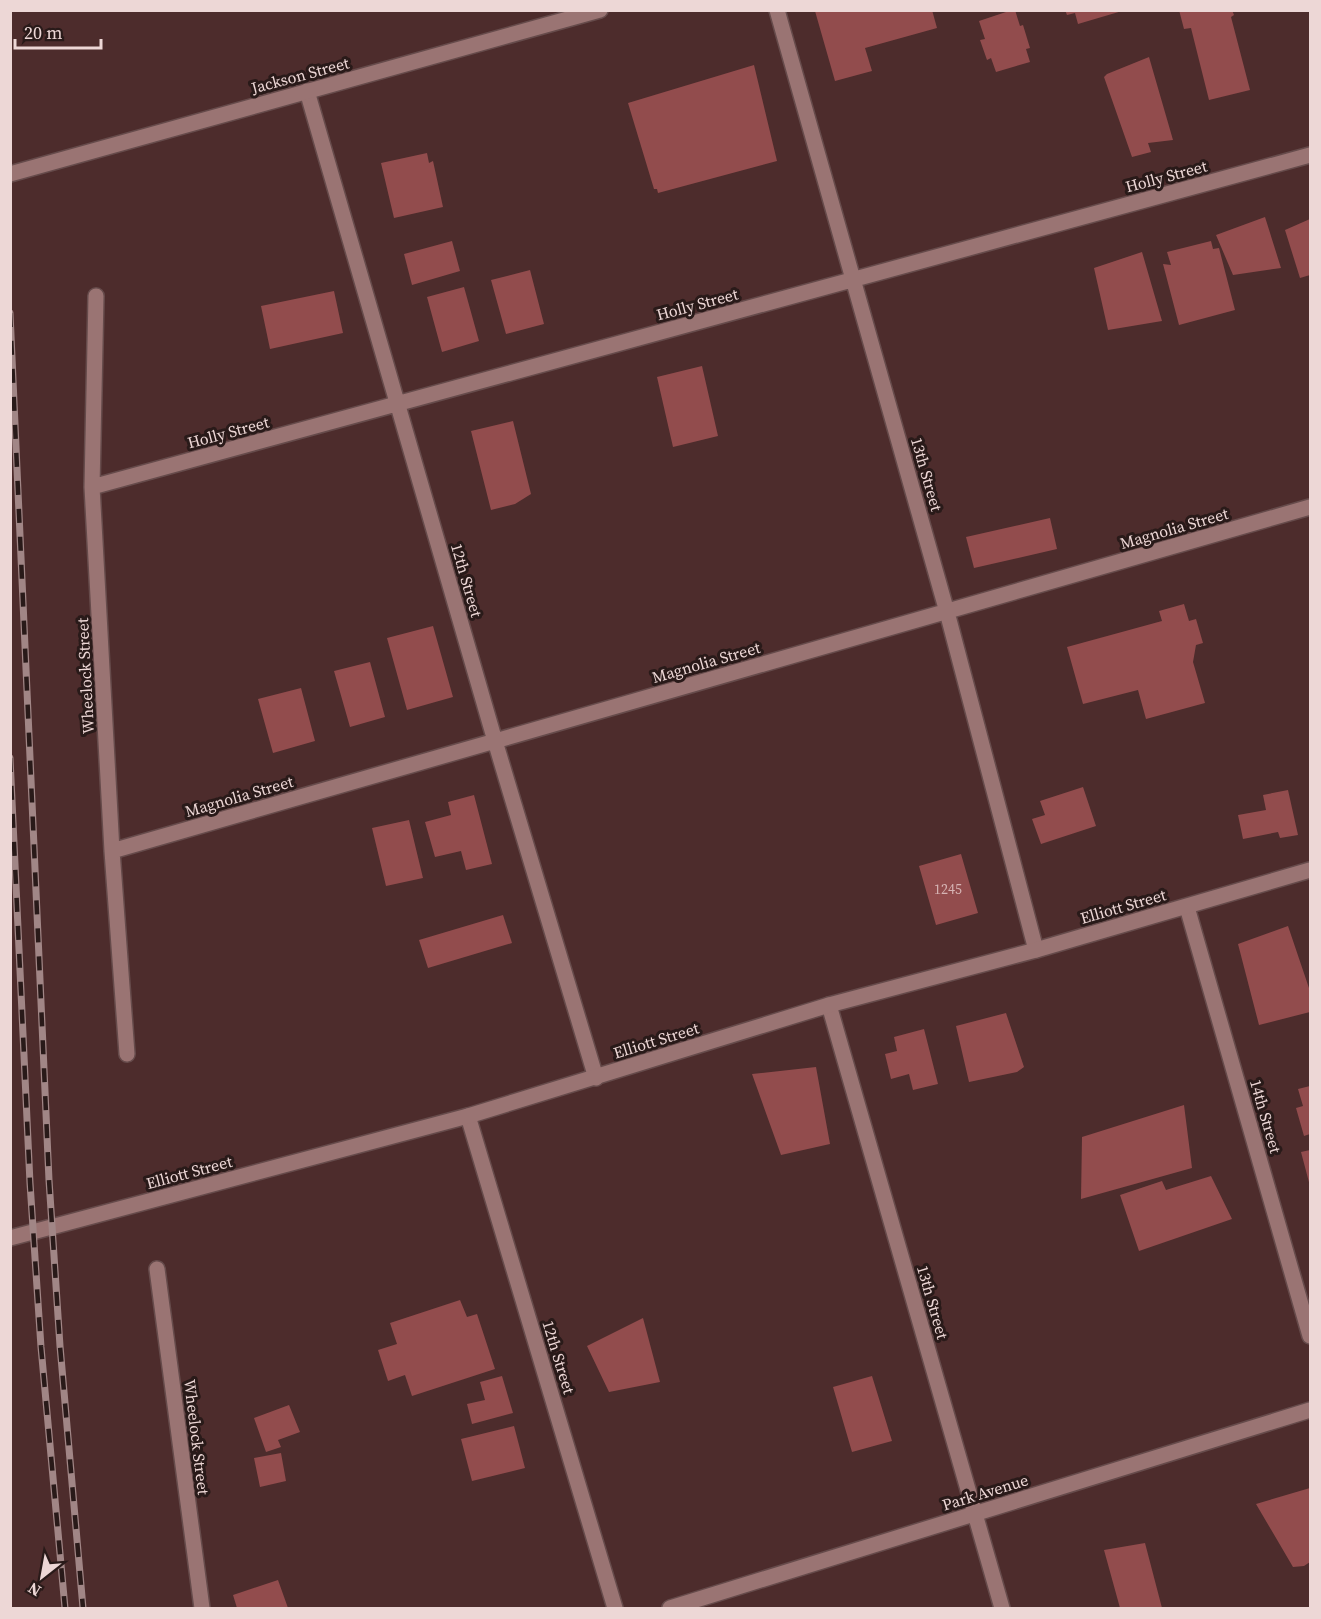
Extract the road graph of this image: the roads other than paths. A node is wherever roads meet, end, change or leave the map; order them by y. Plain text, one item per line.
1 (600, 10) edge
2 (777, 10) edge
3 (307, 92) junction
4 (1311, 155) edge
5 (10, 174) edge
6 (854, 280) junction
7 (96, 296) dead end
8 (397, 404) junction
9 (92, 487) junction
10 (1311, 507) edge
11 (947, 612) junction
12 (495, 741) junction
13 (112, 851) junction
14 (1311, 870) edge
15 (1187, 907) junction
16 (1036, 950) junction
17 (829, 1005) junction
18 (126, 1054) dead end
19 (596, 1078) junction
20 (468, 1116) junction
21 (10, 1238) edge
22 (157, 1269) dead end
23 (1311, 1336) edge
24 (1311, 1410) edge
25 (975, 1514) junction
26 (202, 1608) edge
27 (615, 1608) edge
28 (670, 1608) edge
29 (1002, 1608) edge

1 - 3 street, Jackson Street
2 - 6 street, 13th Street
3 - 5 street, Jackson Street
3 - 8 street, 12th Street
4 - 6 street, Holly Street
6 - 8 street, Holly Street
6 - 11 street, 13th Street
7 - 9 street, Wheelock Street
8 - 9 street, Holly Street
8 - 12 street, 12th Street
9 - 13 street, Wheelock Street
10 - 11 street, Magnolia Street
11 - 12 street, Magnolia Street
11 - 16 street, 13th Street
12 - 13 street, Magnolia Street
12 - 19 street, 12th Street
13 - 18 street, Wheelock Street
14 - 15 street, Elliott Street
15 - 16 street, Elliott Street
15 - 23 street, 14th Street
16 - 17 street, Elliott Street
17 - 19 street, Elliott Street
17 - 25 street, 13th Street
19 - 20 street, Elliott Street
20 - 21 street, Elliott Street
20 - 27 street, 12th Street
22 - 26 street, Wheelock Street
24 - 25 street, Park Avenue
25 - 28 street, Park Avenue
25 - 29 street, 13th Street

